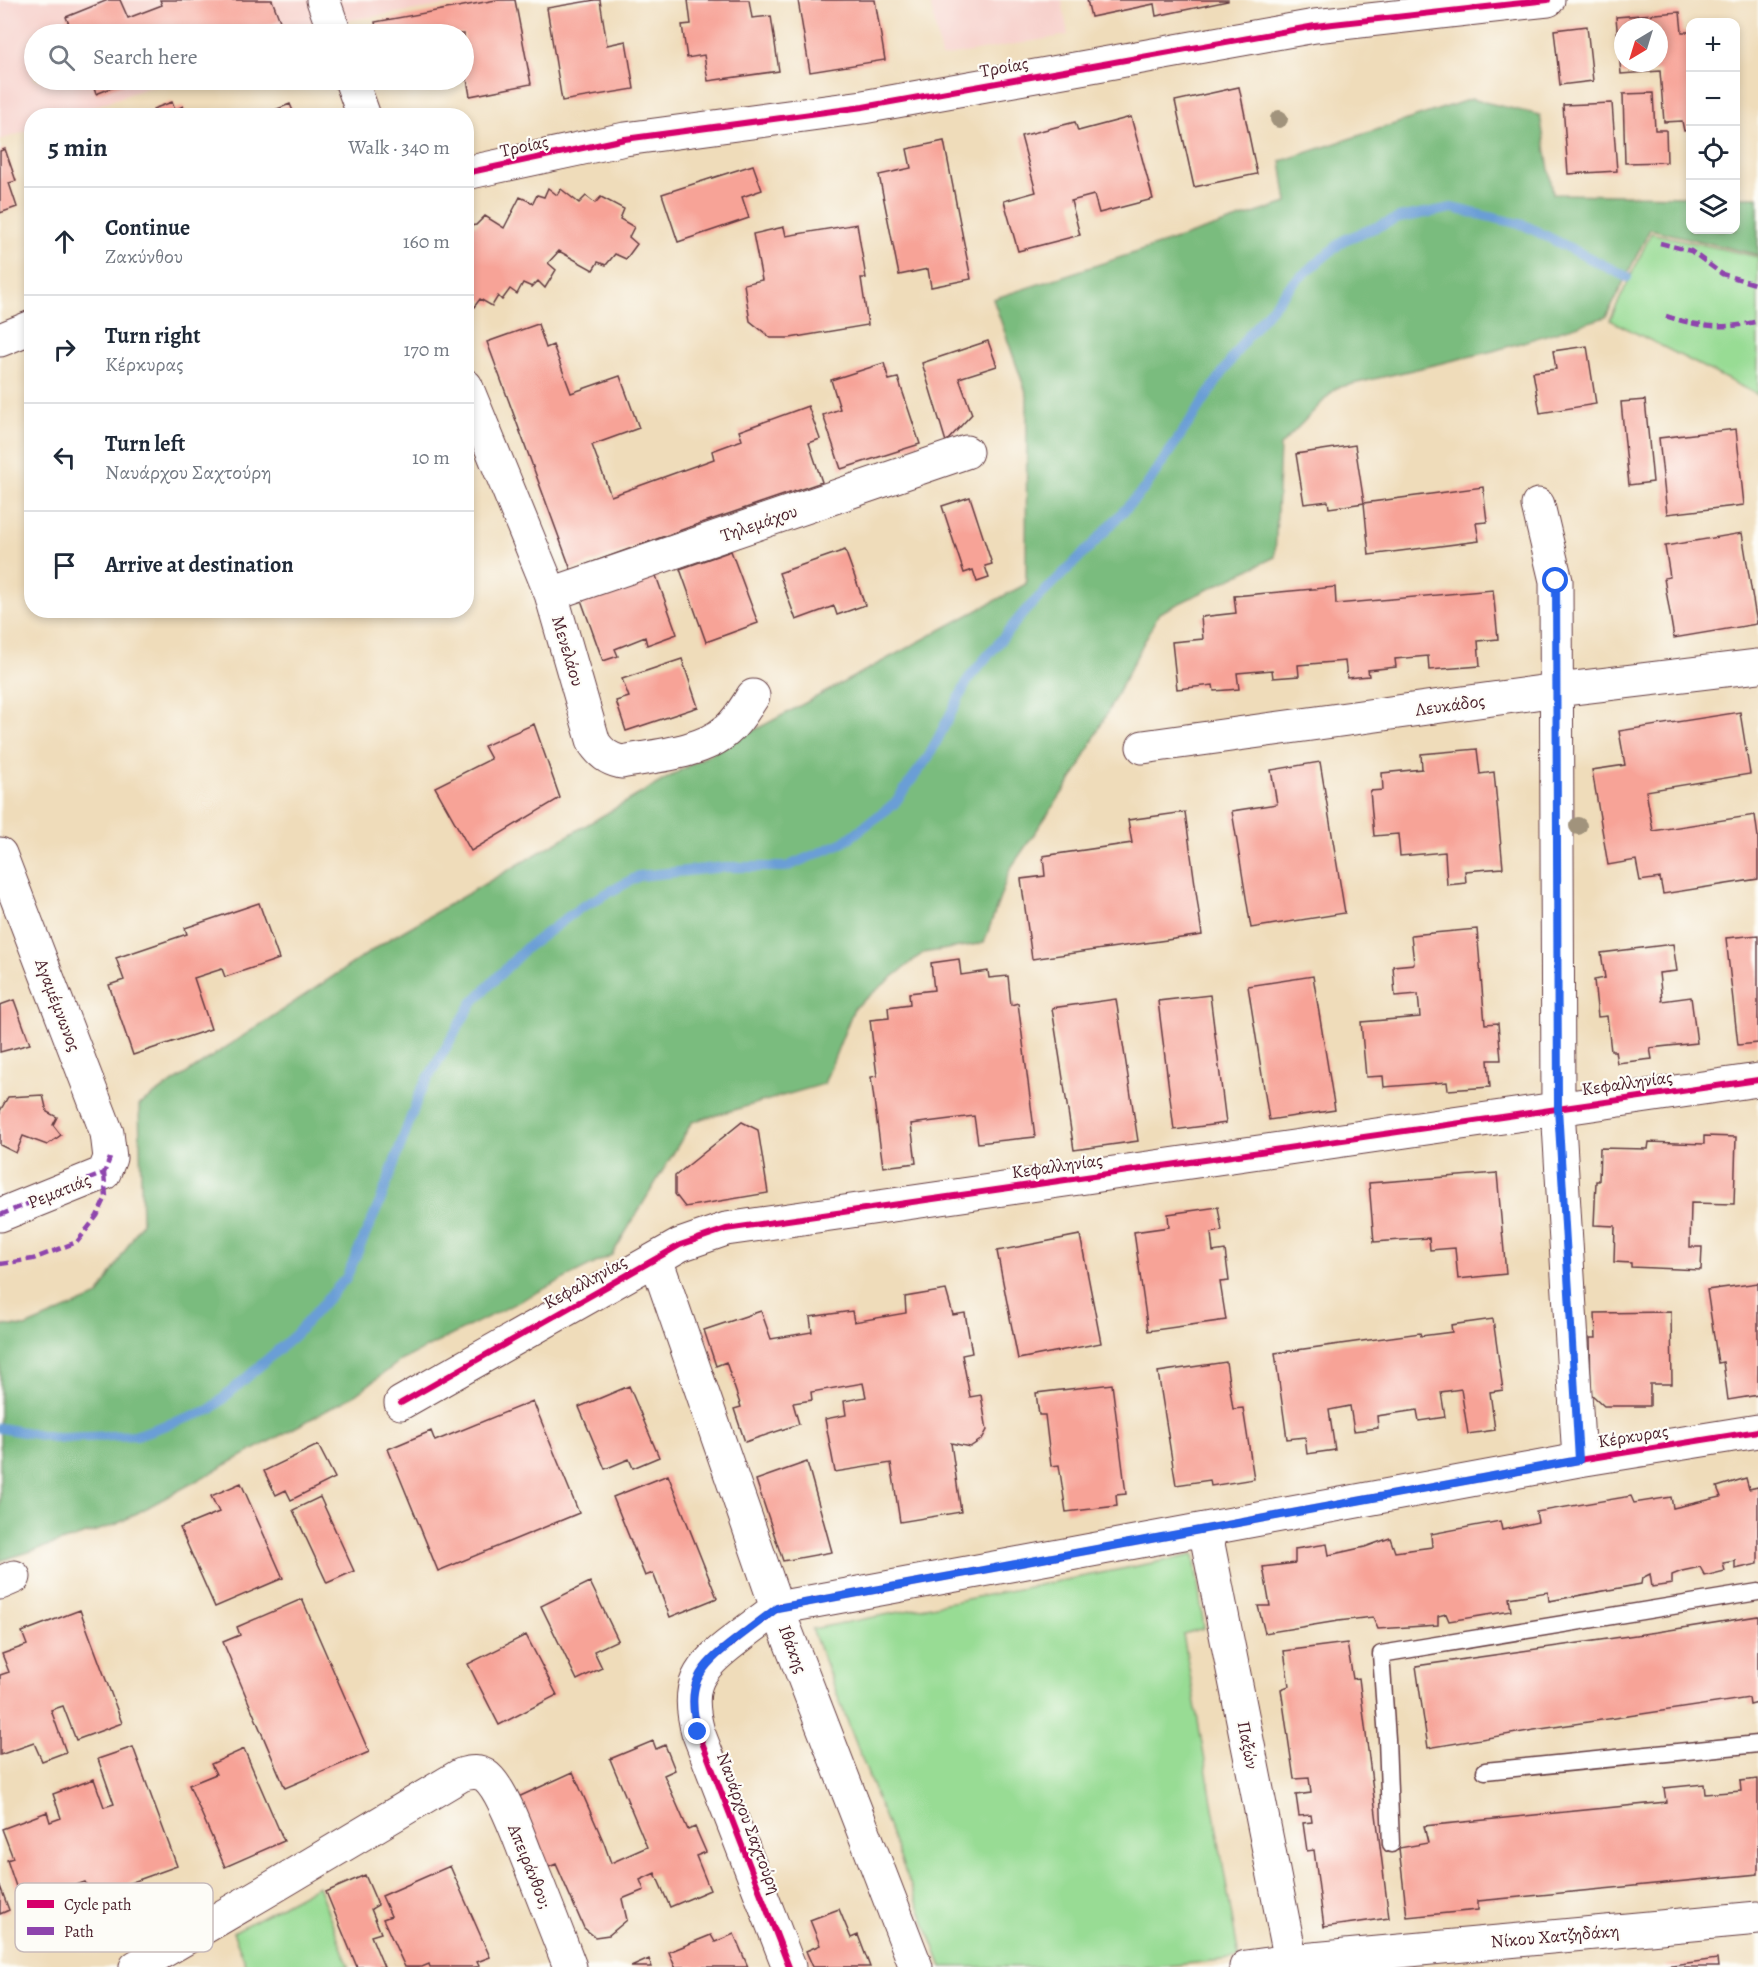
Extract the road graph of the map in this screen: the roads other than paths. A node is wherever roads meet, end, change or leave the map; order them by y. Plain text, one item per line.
1 (322, 0) edge
2 (1548, 0) edge
3 (1313, 13) edge
4 (331, 24) edge
5 (355, 90) edge
6 (361, 108) edge
7 (474, 172) edge
8 (24, 330) edge
9 (0, 340) edge
10 (474, 406) edge
11 (966, 452) dead end
12 (1538, 505) dead end
13 (551, 594) junction
14 (1758, 666) edge
15 (1557, 690) junction
16 (753, 696) dead end
17 (1143, 747) dead end
18 (0, 854) edge
19 (1758, 1080) edge
20 (1558, 1108) junction
21 (110, 1158) joint
22 (0, 1215) edge
23 (656, 1259) junction
24 (401, 1403) dead end
25 (1758, 1431) edge
26 (1579, 1460) junction
27 (1205, 1529) junction
28 (1758, 1592) edge
29 (777, 1608) junction
30 (694, 1687) joint
31 (1758, 1743) edge
32 (1485, 1771) dead end
33 (1391, 1844) dead end
34 (1758, 1918) edge
35 (213, 1922) edge
36 (162, 1952) edge
37 (1291, 1960) junction
38 (136, 1967) edge
39 (570, 1967) edge
40 (789, 1967) edge
41 (916, 1967) edge
42 (1246, 1967) edge

1 - 4 street
2 - 3 street, Τροίας
3 - 7 street, Τροίας
5 - 6 street
8 - 9 street
10 - 13 street, Μενελάου
11 - 13 street, Τηλεμάχου
12 - 15 street
13 - 16 street, Μενελάου
14 - 15 street, Λευκάδος
15 - 17 street, Λευκάδος
15 - 20 street
18 - 21 street, Αγαμέμνωνος
19 - 20 street, Κεφαλληνίας
20 - 23 street, Κεφαλληνίας
20 - 26 street
21 - 22 street, Ρεματιάς
23 - 24 street, Κεφαλληνίας
23 - 29 street, Ιθάκης
25 - 26 street, Κέρκυρας
26 - 27 street, Κέρκυρας
27 - 29 street, Κέρκυρας
27 - 37 street, Παξών
28 - 33 lane
29 - 30 street, Κέρκυρας
29 - 41 street, Ιθάκης
30 - 40 street, Ναυάρχου Σαχτούρη
31 - 32 lane
34 - 37 street, Νίκου Χατζηδάκη
35 - 39 street, Απειράνθου;
36 - 38 street, Απειράνθου;
37 - 42 street, Νίκου Χατζηδάκη

